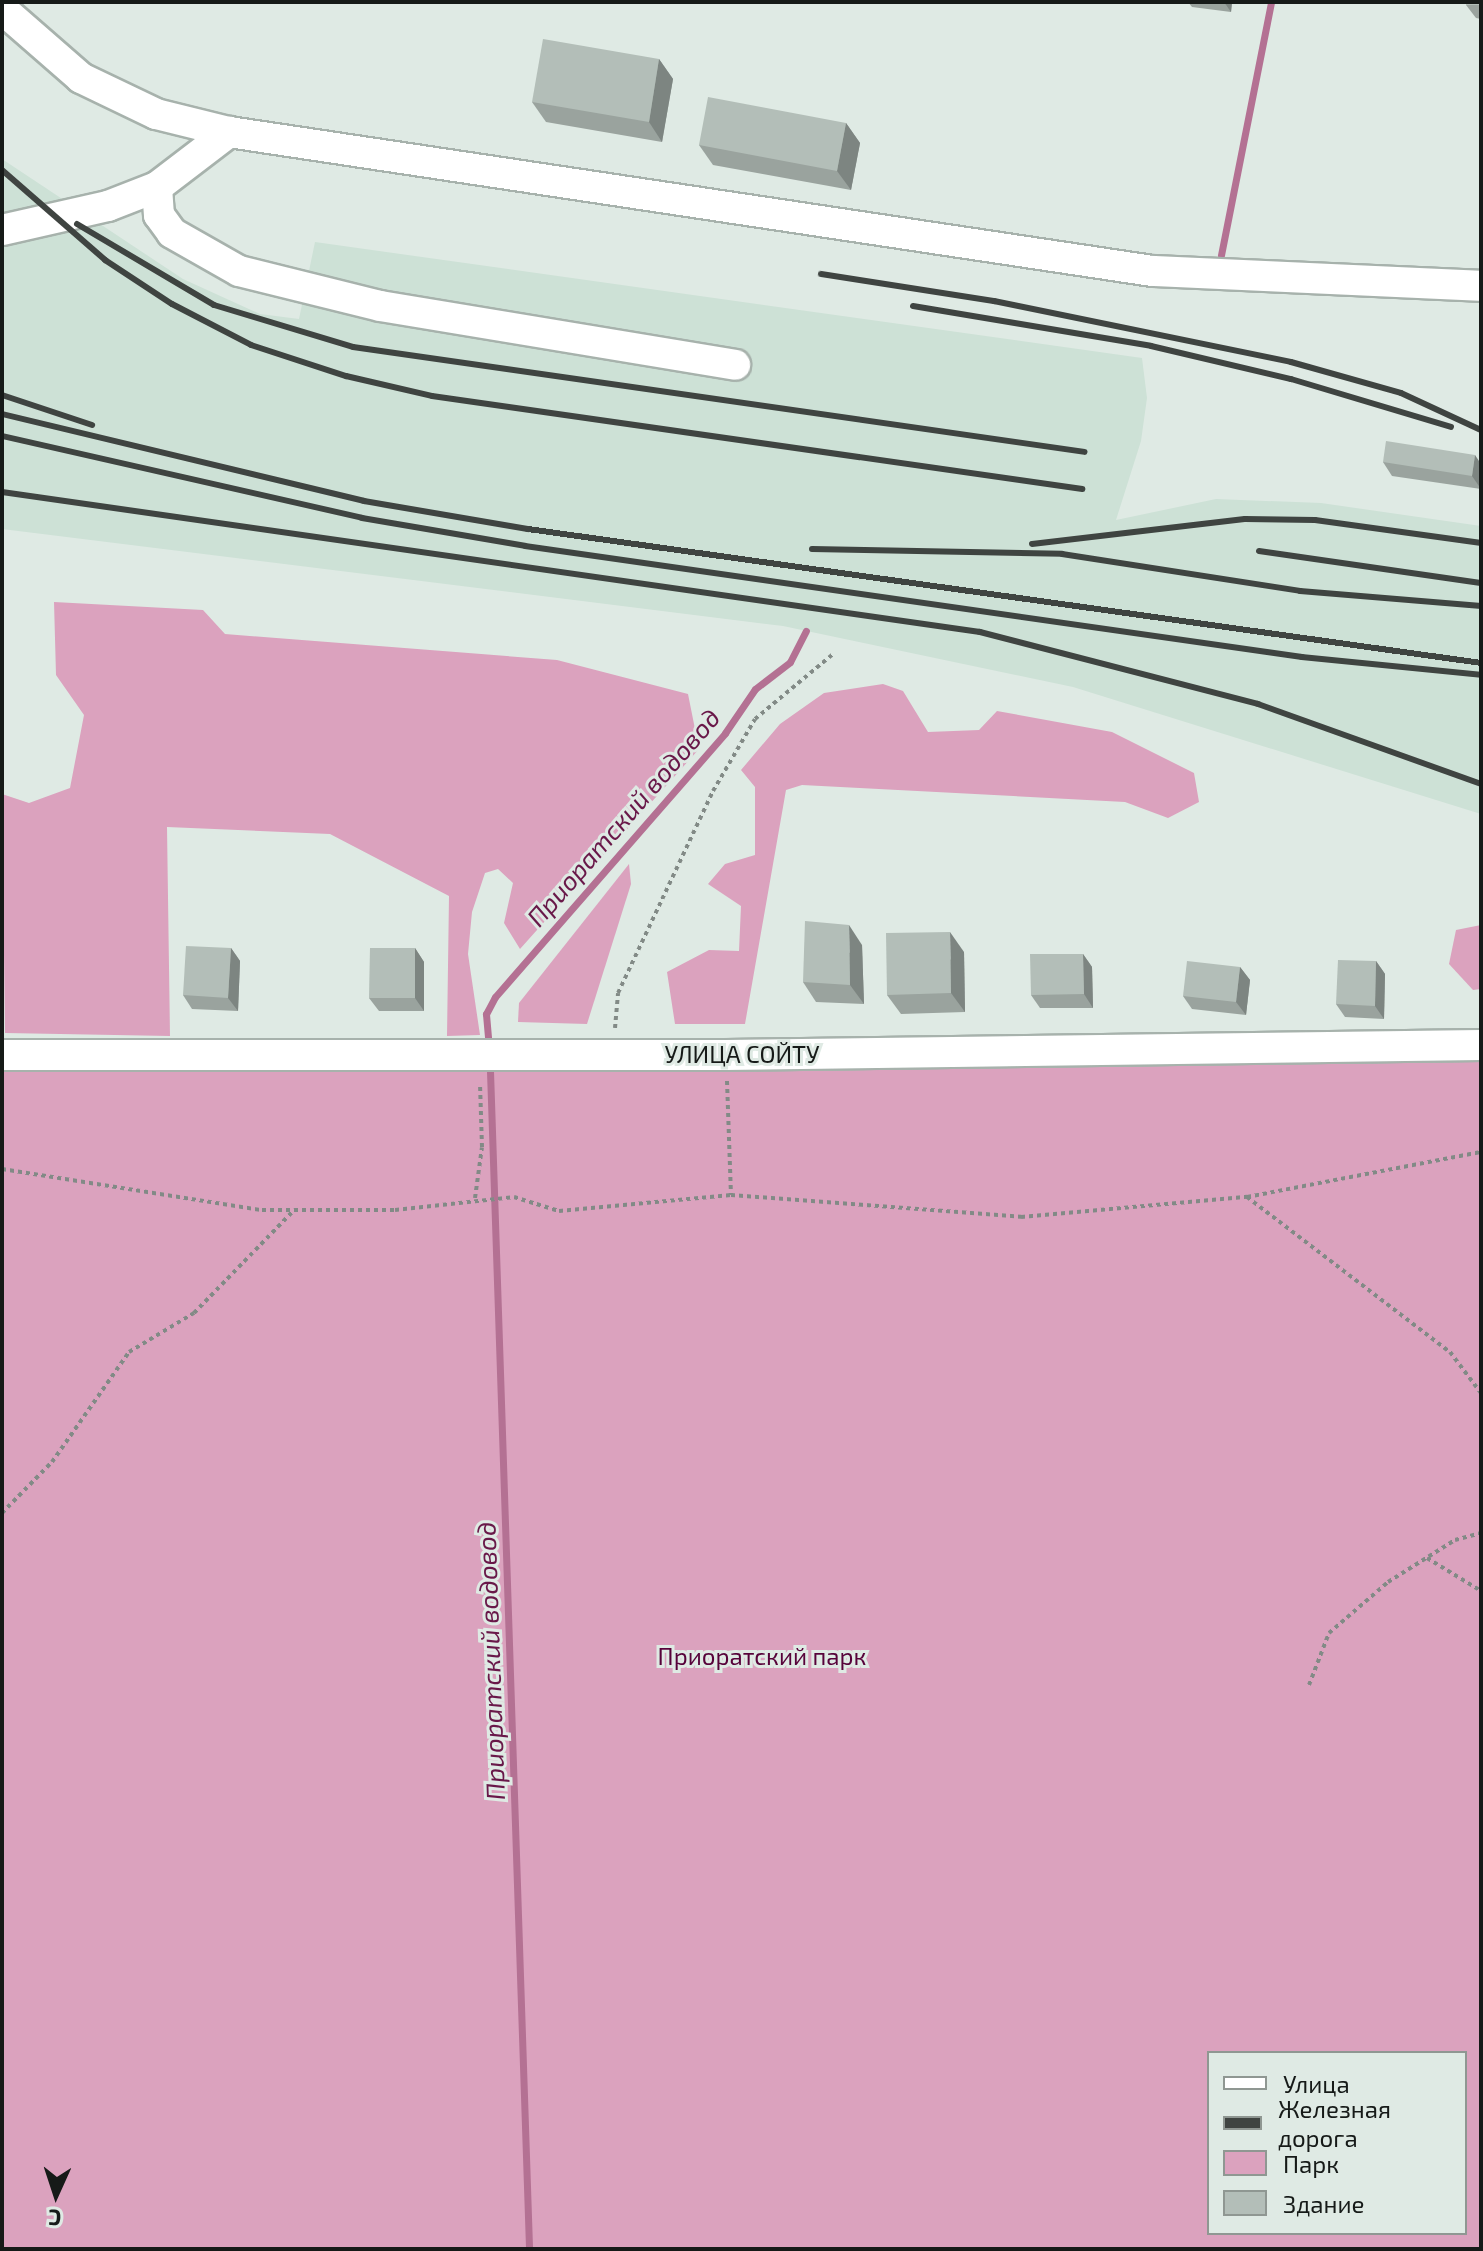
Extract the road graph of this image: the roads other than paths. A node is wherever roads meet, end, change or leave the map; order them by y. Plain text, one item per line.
1 (2, 9) edge
2 (229, 132) junction
3 (157, 187) junction
4 (2, 230) edge
5 (1481, 286) edge
6 (735, 365) dead end
7 (1481, 1045) edge
8 (2, 1055) edge

1 - 2 street
2 - 3 street
2 - 5 street
3 - 4 street
3 - 6 street
7 - 8 street, УЛИЦА СОЙТУ

